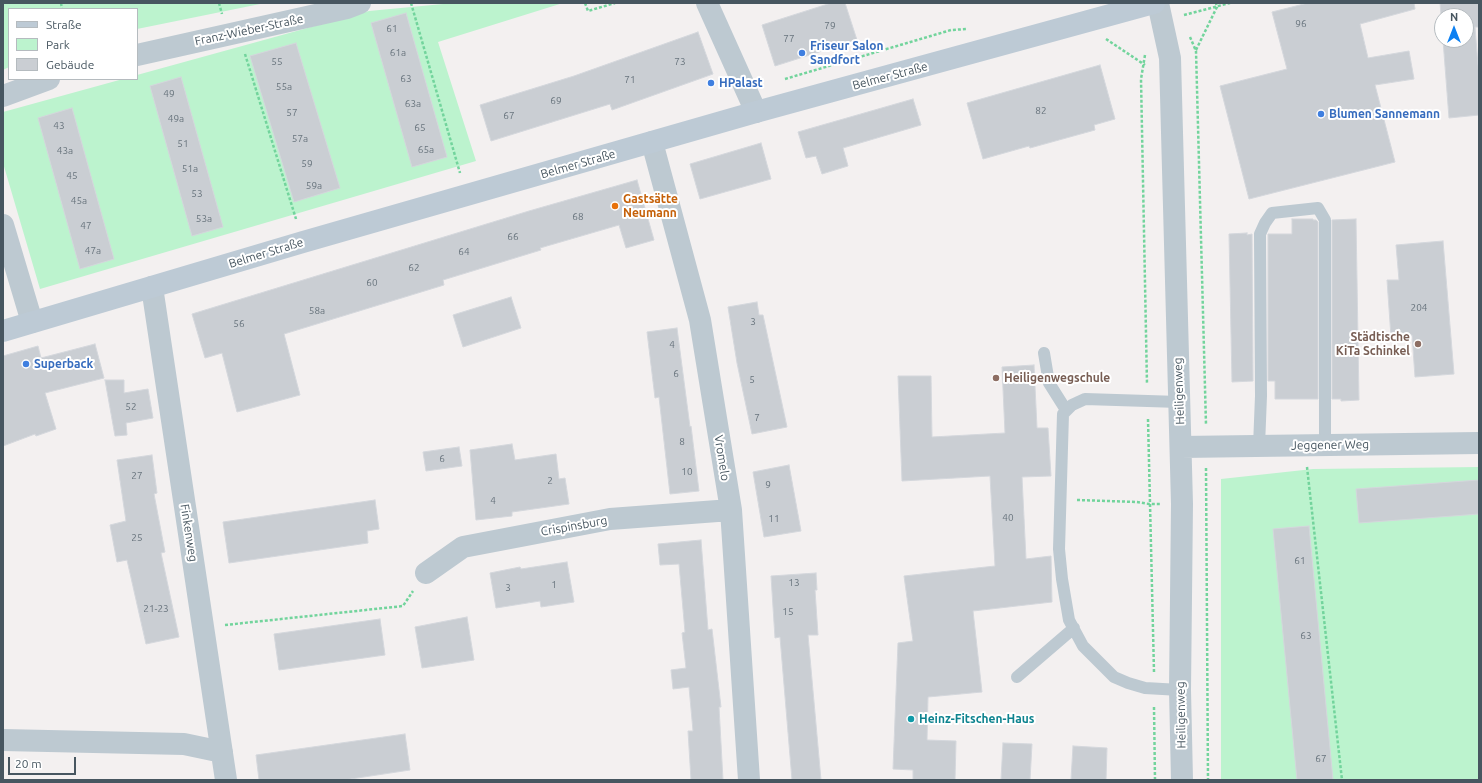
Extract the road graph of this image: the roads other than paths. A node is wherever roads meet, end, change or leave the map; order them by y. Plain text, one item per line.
1 (360, 3) edge
2 (707, 3) edge
3 (1154, 3) edge
4 (1158, 3) edge
5 (138, 54) edge
6 (46, 80) edge
7 (3, 96) edge
8 (756, 112) junction
9 (652, 142) junction
10 (3, 225) edge
11 (152, 287) junction
12 (32, 322) junction
13 (3, 330) edge
14 (1044, 353) dead end
15 (1179, 402) junction
16 (1066, 410) junction
17 (1479, 443) edge
18 (1315, 445) junction
19 (1259, 446) junction
20 (1180, 447) junction
21 (731, 510) junction
22 (426, 572) road end
23 (1074, 628) junction
24 (1017, 677) dead end
25 (1180, 690) junction
26 (3, 740) edge
27 (222, 752) junction
28 (226, 780) edge
29 (749, 780) edge
30 (1182, 780) edge

1 - 5 street, Franz-Wieber-Straße
2 - 8 street
3 - 8 street, Belmer Straße
4 - 15 street, Heiligenweg
6 - 7 street
8 - 9 street, Belmer Straße
9 - 11 street, Belmer Straße
9 - 21 street, Vromelo
10 - 12 street
11 - 12 street, Belmer Straße
11 - 27 street, Finkenweg
12 - 13 street, Belmer Straße
14 - 16 lane
15 - 16 lane
15 - 20 street, Heiligenweg
16 - 23 lane
17 - 18 street, Jeggener Weg
18 - 19 street, Jeggener Weg
18 - 19 lane
19 - 20 street, Jeggener Weg
20 - 25 street, Heiligenweg
21 - 22 street, Crispinsburg
21 - 29 street, Vromelo
23 - 24 lane
23 - 25 lane
25 - 30 street, Heiligenweg
26 - 27 street
27 - 28 street, Finkenweg

